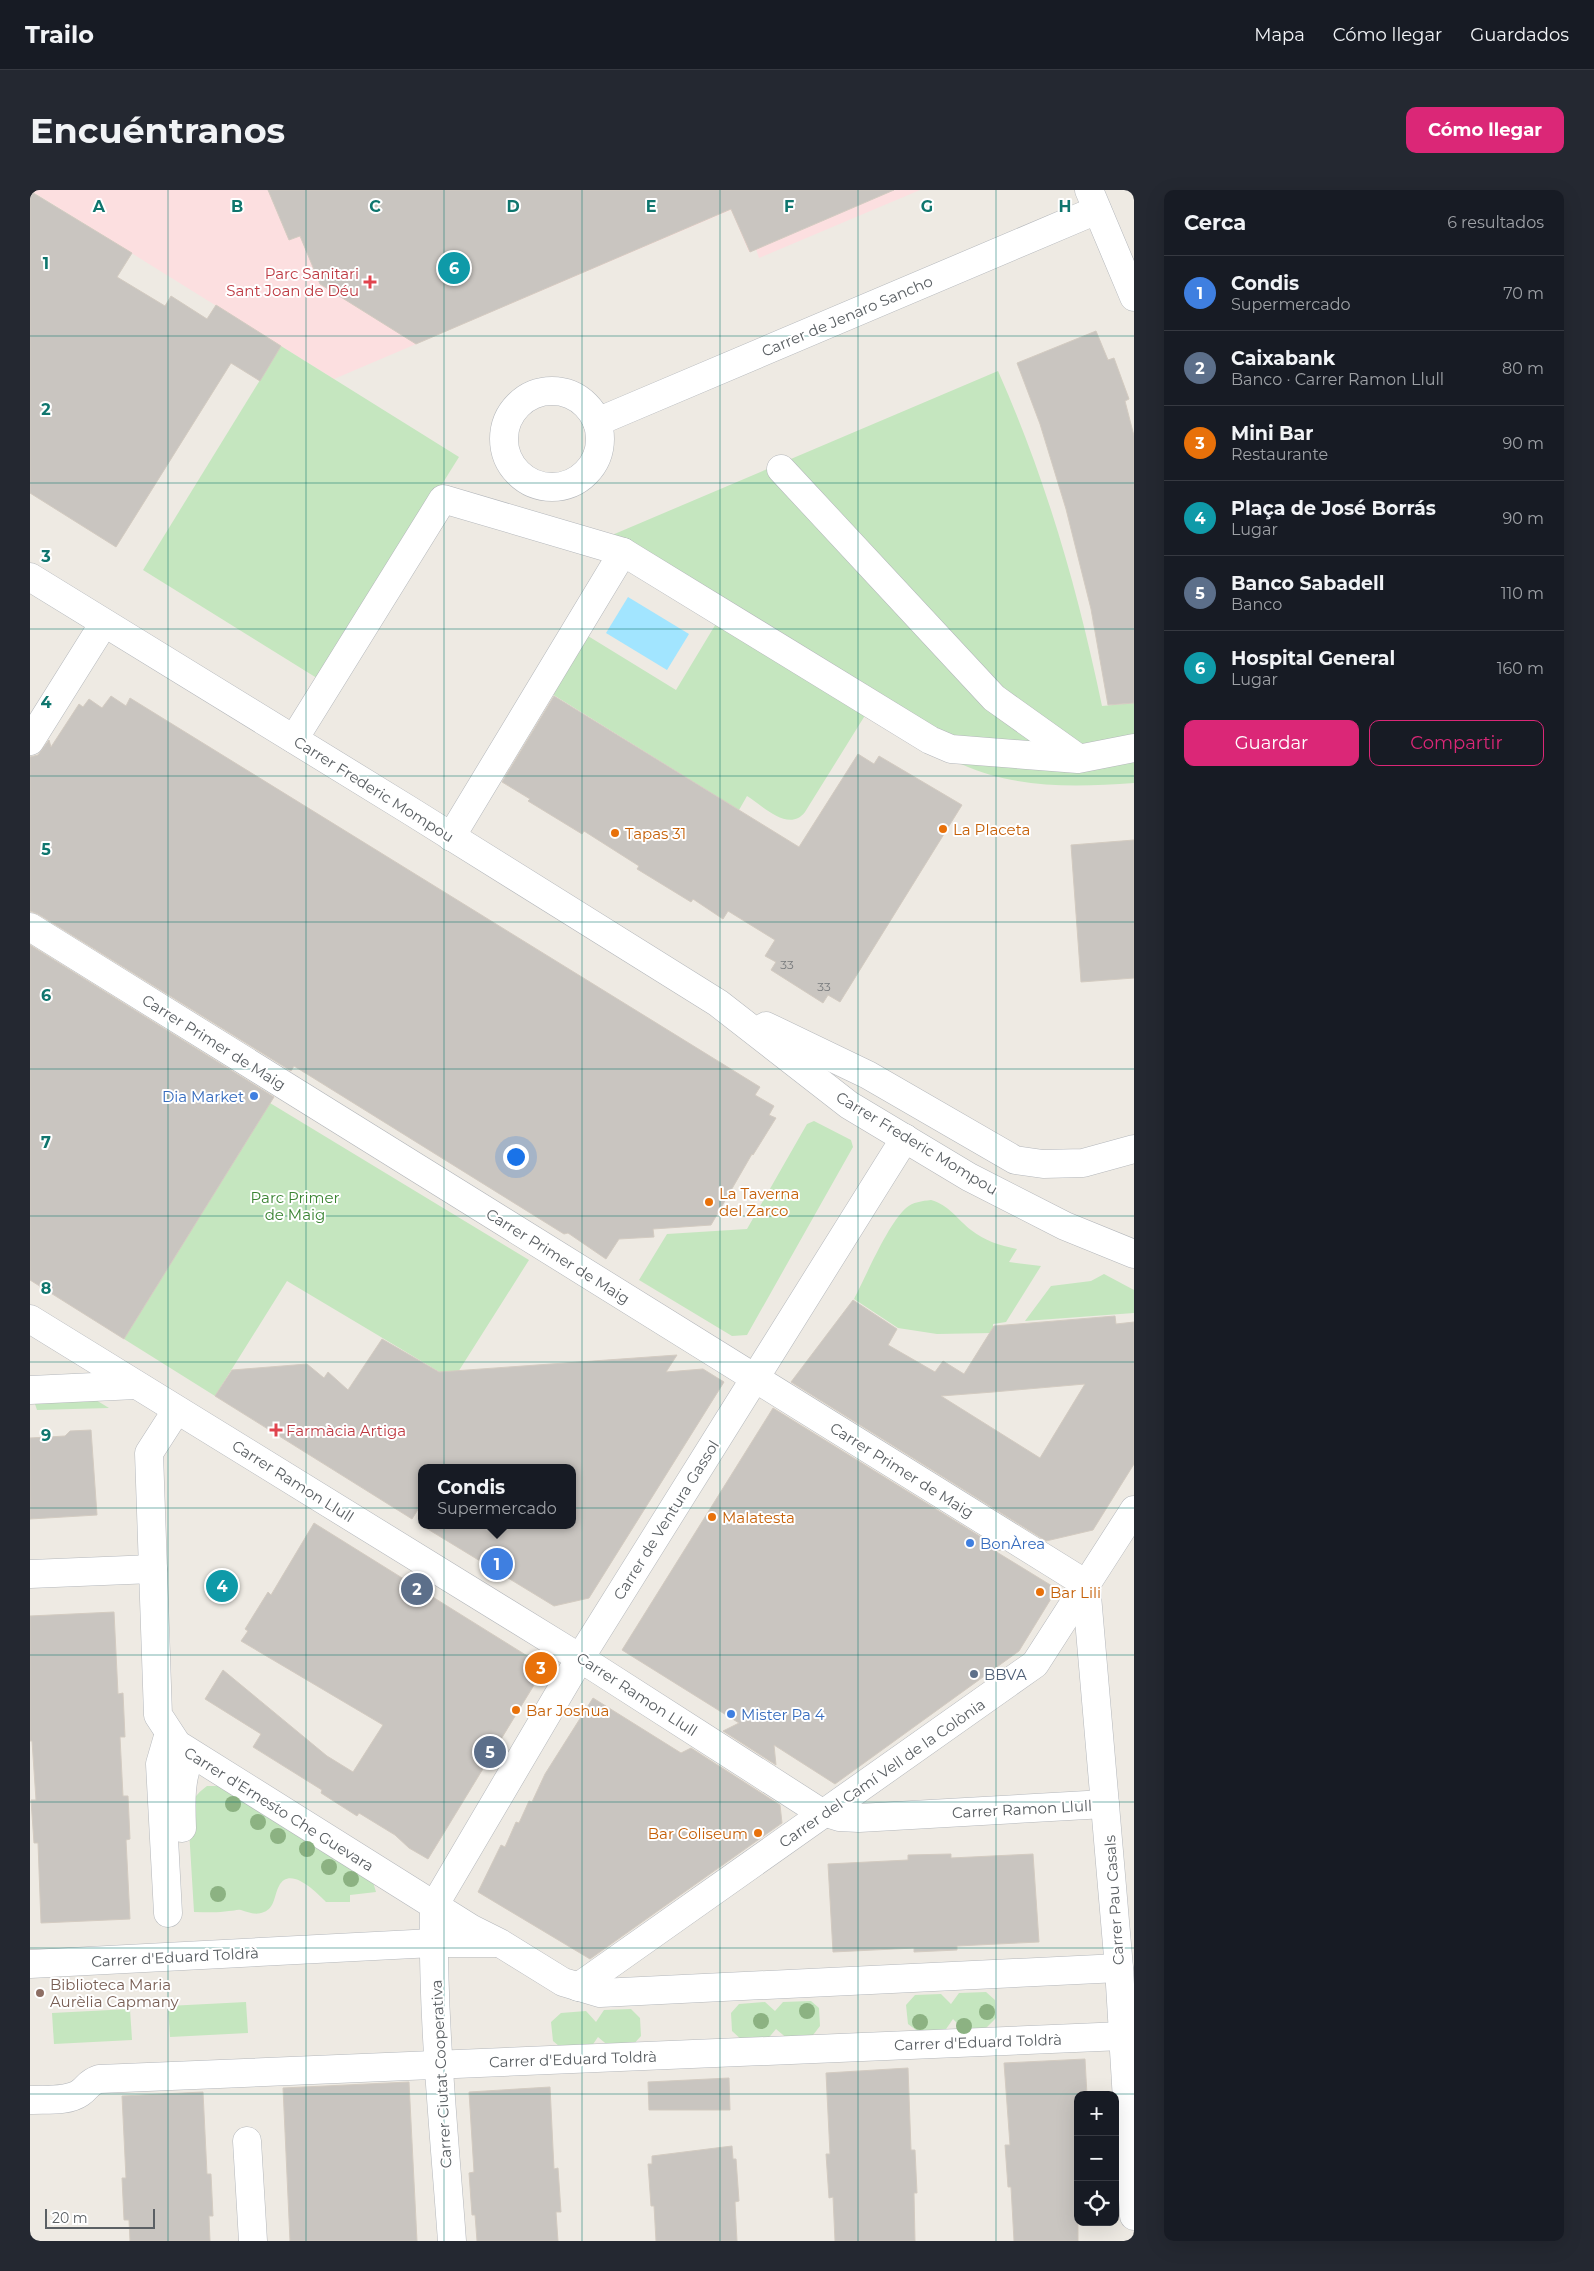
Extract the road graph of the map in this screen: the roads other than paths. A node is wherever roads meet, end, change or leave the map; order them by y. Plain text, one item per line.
1 (1093, 200) edge
2 (1134, 297) edge
3 (597, 422) dead end
4 (781, 469) dead end
5 (623, 552) junction
6 (30, 577) edge
7 (104, 622) junction
8 (294, 739) junction
9 (30, 741) edge
10 (1134, 748) edge
11 (1078, 758) junction
12 (451, 837) junction
13 (30, 927) edge
14 (718, 1003) junction
15 (905, 1138) junction
16 (1134, 1149) edge
17 (1134, 1254) edge
18 (30, 1319) edge
19 (756, 1378) junction
20 (136, 1385) junction
21 (30, 1390) edge
22 (176, 1411) junction
23 (1134, 1510) edge
24 (153, 1568) junction
25 (30, 1574) edge
26 (1086, 1584) junction
27 (580, 1658) junction
28 (168, 1733) junction
29 (191, 1754) junction
30 (1105, 1804) junction
31 (826, 1812) junction
32 (434, 1906) junction
33 (433, 1943) junction
34 (500, 1943) junction
35 (30, 1964) edge
36 (1119, 1968) junction
37 (578, 1986) junction
38 (1123, 2036) junction
39 (439, 2065) junction
40 (30, 2100) edge
41 (247, 2141) dead end
42 (1134, 2216) edge
43 (253, 2241) edge
44 (452, 2241) edge

1 - 2 street
1 - 3 street, Carrer de Jenaro Sancho
4 - 11 street
5 - 8 street
5 - 11 street
5 - 12 street
6 - 7 street, Carrer Frederic Mompou
7 - 8 street, Carrer Frederic Mompou
7 - 9 street
8 - 12 street, Carrer Frederic Mompou
10 - 11 street
12 - 14 street, Carrer Frederic Mompou
13 - 19 street, Carrer Primer de Maig
14 - 15 street, Carrer Frederic Mompou
14 - 16 street, Carrer Frederic Mompou
15 - 17 street, Carrer Frederic Mompou
15 - 19 street, Carrer de Ventura Gassol
18 - 20 street, Carrer Ramon Llull
19 - 26 street, Carrer Primer de Maig
19 - 27 street, Carrer de Ventura Gassol
20 - 21 street
20 - 22 street, Carrer Ramon Llull
22 - 24 street, Carrer d'Ernesto Che Guevara
22 - 27 street, Carrer Ramon Llull
23 - 26 street, Carrer del Camí Vell de la Colònia
24 - 25 street
24 - 28 street, Carrer d'Ernesto Che Guevara
26 - 30 street, Carrer Pau Casals
26 - 31 street, Carrer del Camí Vell de la Colònia
27 - 31 street, Carrer Ramon Llull
27 - 32 street, Carrer de Ventura Gassol
28 - 29 street, Carrer d'Ernesto Che Guevara
28 - 29 street
29 - 32 street, Carrer d'Ernesto Che Guevara
30 - 31 street, Carrer Ramon Llull
30 - 36 street, Carrer Pau Casals
31 - 37 street, Carrer del Camí Vell de la Colònia
32 - 33 street, Carrer Ciutat Cooperativa
32 - 34 street, Carrer d'Ernesto Che Guevara
33 - 34 street, Carrer d'Eduard Toldrà
33 - 35 street, Carrer d'Eduard Toldrà
33 - 39 street, Carrer Ciutat Cooperativa
34 - 37 street, Carrer d'Ernesto Che Guevara
36 - 37 street
36 - 38 street, Carrer Pau Casals
38 - 39 street, Carrer d'Eduard Toldrà
38 - 42 street, Carrer Pau Casals
39 - 40 street, Carrer d'Eduard Toldrà
39 - 44 street, Carrer Ciutat Cooperativa
41 - 43 street

